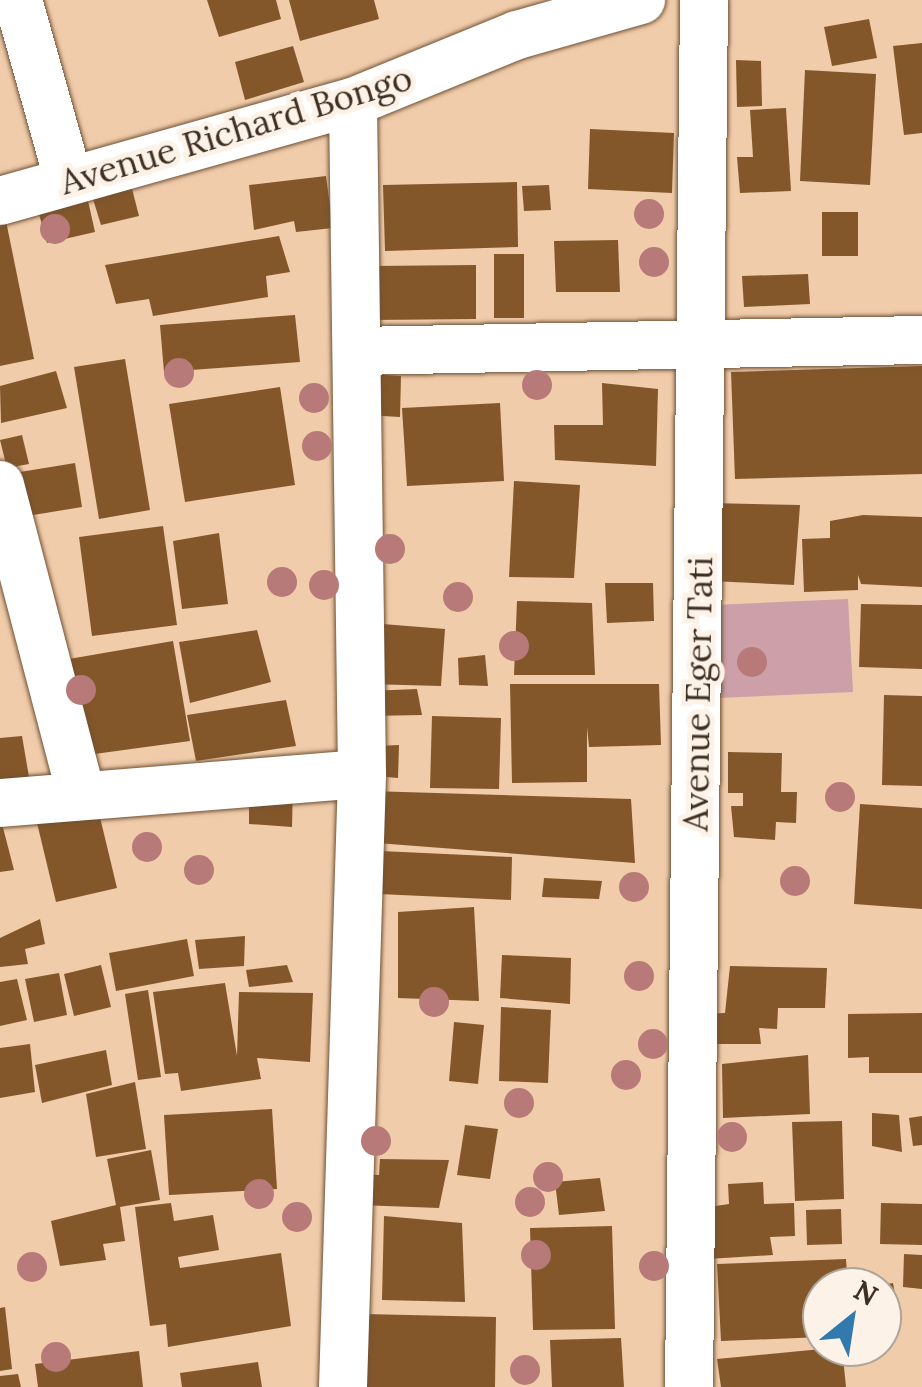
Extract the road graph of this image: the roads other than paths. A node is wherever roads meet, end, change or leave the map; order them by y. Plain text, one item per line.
1 (18, 0) edge
2 (641, 0) edge
3 (704, 0) edge
4 (512, 17) edge
5 (353, 102) junction
6 (69, 181) junction
7 (0, 201) edge
8 (702, 339) junction
9 (922, 340) edge
10 (357, 351) junction
11 (0, 485) edge
12 (362, 774) junction
13 (81, 794) junction
14 (0, 802) edge
15 (343, 1387) edge
16 (690, 1387) edge

1 - 6 street
2 - 4 street, Avenue Richard Bongo
3 - 8 street, Avenue Eger Tati
4 - 5 street, Avenue Richard Bongo
5 - 6 street, Avenue Richard Bongo
5 - 10 street
6 - 7 street, Avenue Richard Bongo
8 - 9 street
8 - 10 street
8 - 16 street, Avenue Eger Tati
10 - 12 street
11 - 13 street
12 - 13 street
12 - 15 street
13 - 14 street

